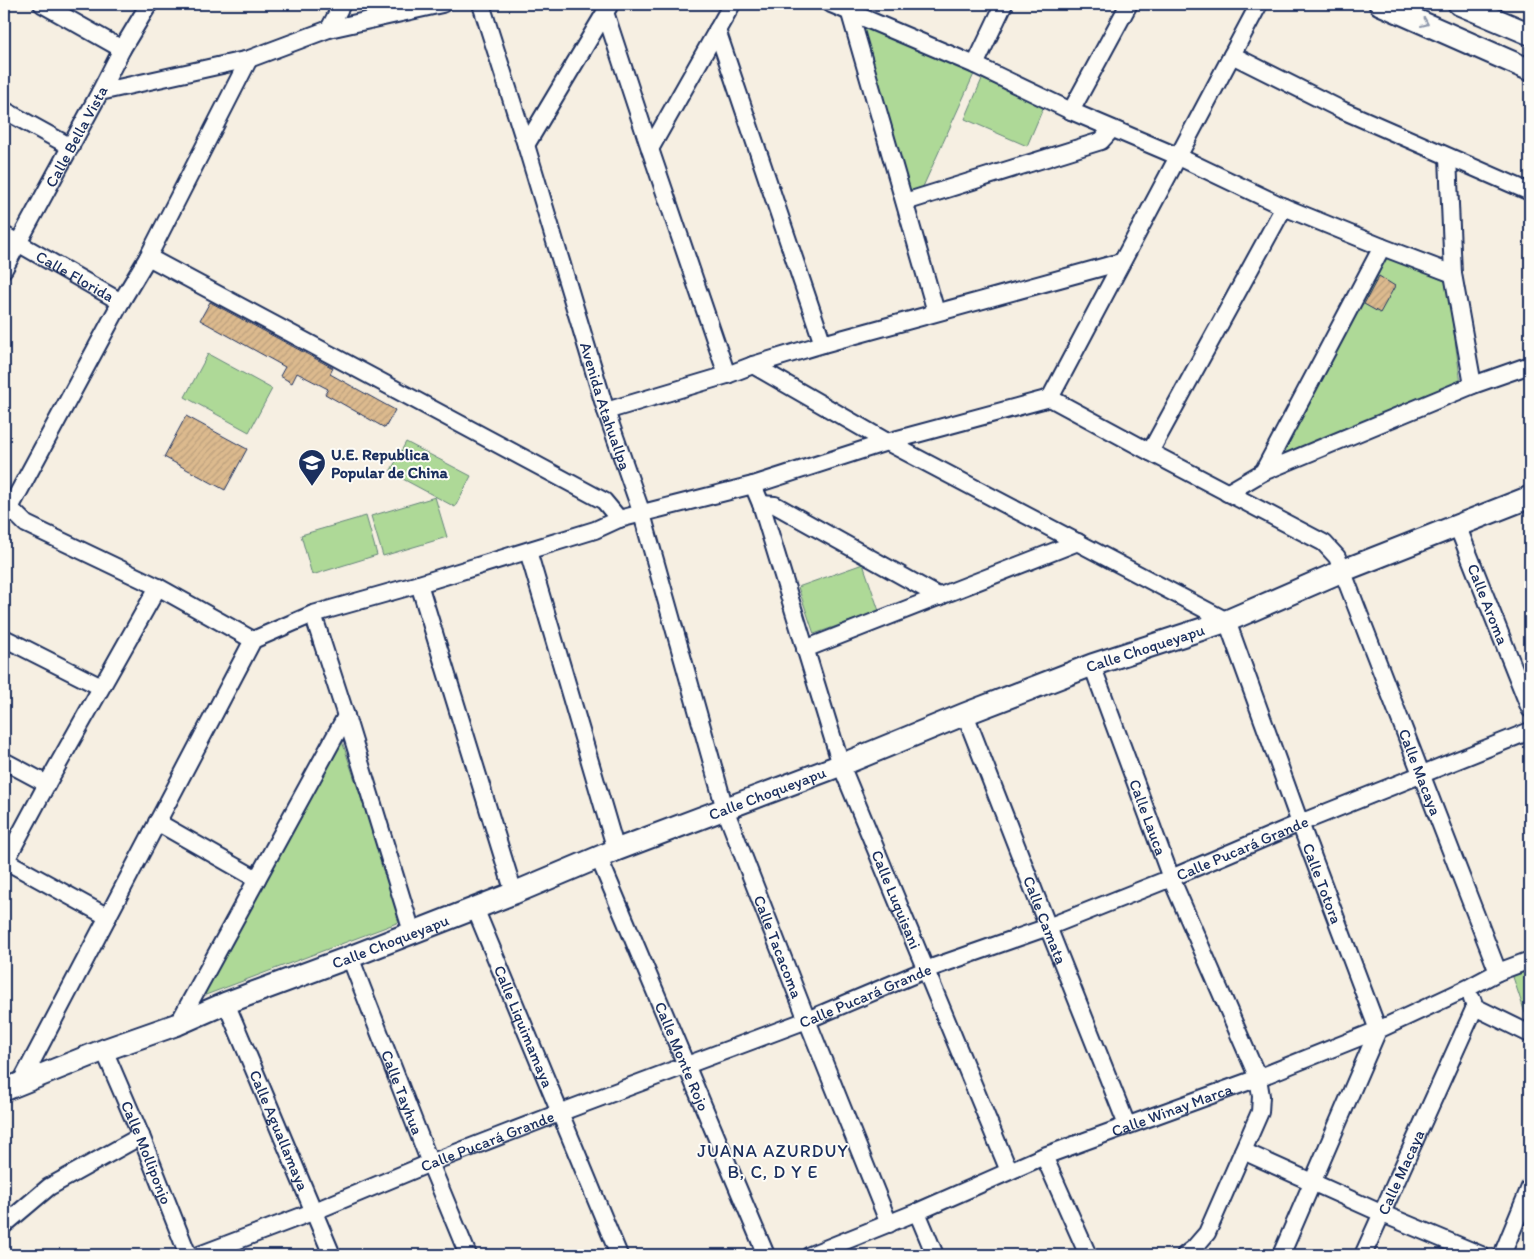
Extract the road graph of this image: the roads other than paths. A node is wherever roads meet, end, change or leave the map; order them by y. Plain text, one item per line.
1 (42, 4) edge
2 (149, 4) edge
3 (342, 4) edge
4 (442, 4) edge
5 (481, 4) edge
6 (732, 4) edge
7 (831, 4) edge
8 (1004, 4) edge
9 (1129, 4) edge
10 (1259, 4) edge
11 (1380, 4) edge
12 (1459, 4) edge
13 (608, 8) edge
14 (849, 10) junction
15 (1495, 19) junction
16 (330, 29) junction
17 (717, 30) junction
18 (1530, 34) edge
19 (122, 49) junction
20 (1483, 49) junction
21 (1232, 55) junction
22 (250, 59) junction
23 (975, 65) junction
24 (1530, 70) edge
25 (100, 92) junction
26 (4, 110) edge
27 (1071, 111) junction
28 (1112, 129) junction
29 (526, 145) junction
30 (71, 147) junction
31 (650, 149) junction
32 (1177, 156) junction
33 (1448, 157) junction
34 (1530, 192) edge
35 (905, 202) junction
36 (1284, 207) junction
37 (4, 235) edge
38 (18, 243) junction
39 (1382, 247) junction
40 (148, 257) junction
41 (1121, 262) junction
42 (4, 269) edge
43 (1453, 274) junction
44 (121, 302) junction
45 (936, 312) junction
46 (823, 344) junction
47 (753, 365) junction
48 (1530, 365) edge
49 (728, 375) junction
50 (1473, 385) junction
51 (1050, 398) junction
52 (606, 411) junction
53 (887, 442) junction
54 (1150, 452) junction
55 (1263, 472) junction
56 (753, 485) junction
57 (1227, 493) junction
58 (1530, 497) edge
59 (761, 504) junction
60 (7, 508) edge
61 (642, 514) junction
62 (619, 519) junction
63 (1457, 525) junction
64 (1078, 542) junction
65 (528, 551) junction
66 (1342, 571) junction
67 (419, 584) junction
68 (158, 587) junction
69 (940, 597) junction
70 (313, 614) junction
71 (1227, 621) junction
72 (4, 638) edge
73 (253, 640) junction
74 (805, 649) junction
75 (1092, 665) junction
76 (101, 687) junction
77 (1530, 710) edge
78 (965, 714) junction
79 (346, 716) junction
80 (1530, 731) edge
81 (4, 760) edge
82 (841, 765) junction
83 (1422, 774) junction
84 (46, 784) junction
85 (725, 809) junction
86 (157, 822) junction
87 (1300, 823) junction
88 (607, 854) junction
89 (5, 862) edge
90 (1171, 878) junction
91 (257, 879) junction
92 (514, 893) junction
93 (475, 908) junction
94 (108, 917) junction
95 (1048, 927) junction
96 (412, 932) junction
97 (350, 957) junction
98 (1530, 960) edge
99 (925, 970) junction
100 (1498, 972) junction
101 (1468, 988) junction
102 (226, 1003) junction
103 (1475, 1007) junction
104 (807, 1020) junction
105 (178, 1024) junction
106 (1378, 1030) junction
107 (1530, 1034) edge
108 (104, 1050) junction
109 (686, 1065) junction
110 (1258, 1078) junction
111 (12, 1087) edge
112 (559, 1113) junction
113 (1127, 1125) junction
114 (141, 1136) junction
115 (1243, 1151) junction
116 (1044, 1156) junction
117 (430, 1163) junction
118 (1009, 1171) junction
119 (1312, 1182) junction
120 (1530, 1187) edge
121 (314, 1211) junction
122 (917, 1212) junction
123 (1383, 1214) junction
124 (889, 1224) junction
125 (4, 1225) edge
126 (188, 1255) edge
127 (199, 1255) edge
128 (332, 1255) edge
129 (468, 1255) edge
130 (618, 1255) edge
131 (766, 1255) edge
132 (810, 1255) edge
133 (935, 1255) edge
134 (1088, 1255) edge
135 (1186, 1255) edge
136 (1281, 1255) edge
137 (1363, 1255) edge
138 (1481, 1255) edge
139 (1502, 1255) edge

1 - 19 street
2 - 19 street, Calle Bella Vista
3 - 16 street
4 - 16 street
5 - 29 street, Avenida Atahuallpa
6 - 17 street
7 - 14 street
8 - 23 street
9 - 27 street
10 - 21 street
11 -> 20 street
12 - 15 street
13 - 29 street
13 - 31 street
14 - 23 street
14 - 35 street
15 - 18 street
15 - 20 street
16 - 22 street
17 - 31 street
17 - 46 street
19 - 25 street, Calle Bella Vista
20 - 24 street
21 - 32 street
21 - 33 street
22 - 25 street
22 - 40 street
23 - 27 street
25 - 30 street, Calle Bella Vista
26 - 30 street
27 - 28 street
28 - 32 street
28 - 35 street
29 - 52 street, Avenida Atahuallpa
30 - 38 street, Calle Bella Vista
31 - 49 street
32 - 36 street
32 - 41 street
33 - 34 street
33 - 43 street
35 - 45 street
36 - 39 street
36 - 54 street
37 - 38 street, Calle Florida
38 - 42 street, Calle Bella Vista
38 - 44 street, Calle Florida
39 - 43 street
39 - 55 street
40 - 44 street
40 - 62 street
41 - 45 street
41 - 51 street
43 - 50 street
44 - 60 street
45 - 46 street
46 - 47 street
47 - 49 street
47 - 53 street
48 - 50 street
49 - 52 street
50 - 55 street
51 - 53 street
51 - 54 street, Calle Macaya
52 - 61 street, Avenida Atahuallpa
53 - 56 street
53 - 64 street
54 - 57 street, Calle Macaya
55 - 57 street
56 - 59 street, Calle Luquisani
56 - 61 street
57 - 66 street, Calle Macaya
58 - 63 street, Calle Choqueyapu
59 - 69 street
59 - 74 street, Calle Luquisani
60 - 68 street
61 - 62 street
61 - 85 street, Avenida Atahuallpa
62 - 65 street
63 - 66 street, Calle Choqueyapu
63 - 77 street, Calle Aroma
64 - 69 street
64 - 71 street
65 - 67 street
65 - 88 street, Calle Monte Rojo
66 - 71 street, Calle Choqueyapu
66 - 83 street, Calle Macaya
67 - 70 street
67 - 92 street
68 - 73 street
68 - 76 street
69 - 74 street
70 - 73 street
70 - 79 street
71 - 75 street, Calle Choqueyapu
71 - 87 street, Calle Totora
72 - 76 street
73 - 86 street
74 - 82 street, Calle Luquisani
75 - 78 street, Calle Choqueyapu
75 - 90 street, Calle Lauca
76 - 84 street
78 - 82 street, Calle Choqueyapu
78 - 95 street, Calle Camata
79 - 91 street
79 - 96 street
80 - 83 street, Calle Pucará Grande
81 - 84 street
82 - 85 street, Calle Choqueyapu
82 - 99 street, Calle Luquisani
83 - 87 street, Calle Pucará Grande
83 - 100 street, Calle Macaya
84 - 89 street
85 - 88 street, Calle Choqueyapu
85 - 104 street, Calle Tacacoma
86 - 91 street
86 - 94 street
87 - 90 street, Calle Pucará Grande
87 - 106 street, Calle Totora
88 - 92 street, Calle Choqueyapu
88 - 109 street, Calle Monte Rojo
89 - 94 street
90 - 95 street, Calle Pucará Grande
90 - 110 street, Calle Lauca
91 - 105 street
92 - 93 street, Calle Choqueyapu
93 - 96 street, Calle Choqueyapu
93 - 112 street, Calle Liquimamaya
94 - 111 street
95 - 99 street, Calle Pucará Grande
95 - 113 street, Calle Camata
96 - 97 street, Calle Choqueyapu
97 - 102 street, Calle Choqueyapu
97 - 117 street, Calle Tayhua
98 - 100 street, Calle Winay Marca
99 - 104 street, Calle Pucará Grande
99 - 118 street, Calle Luquisani
100 - 101 street, Calle Winay Marca
101 - 103 street
101 - 106 street, Calle Winay Marca
102 - 105 street, Calle Choqueyapu
102 - 121 street, Calle Aguallamaya
103 - 107 street
103 - 123 street, Calle Macaya
104 - 109 street, Calle Pucará Grande
104 - 124 street, Calle Tacacoma
105 - 108 street, Calle Choqueyapu
106 - 110 street, Calle Winay Marca
106 - 119 street
108 - 111 street, Calle Choqueyapu
108 - 114 street, Calle Molliponjo
109 - 112 street, Calle Pucará Grande
109 - 131 street, Calle Monte Rojo
110 - 113 street, Calle Winay Marca
110 - 115 street, Calle Lauca
112 - 117 street, Calle Pucará Grande
112 - 130 street, Calle Liquimamaya
113 - 116 street, Calle Winay Marca
114 - 125 street
114 - 126 street, Calle Molliponjo
115 - 119 street
115 - 135 street, Calle Lauca
116 - 118 street, Calle Winay Marca
116 - 134 street
117 - 121 street, Calle Pucará Grande
117 - 129 street, Calle Tayhua
118 - 122 street, Calle Winay Marca
119 - 123 street
119 - 136 street
120 - 139 street
121 - 127 street, Calle Pucará Grande
121 - 128 street, Calle Aguallamaya
122 - 124 street, Calle Winay Marca
122 - 133 street
123 - 137 street, Calle Macaya
123 - 138 street
124 - 132 street, Calle Winay Marca

